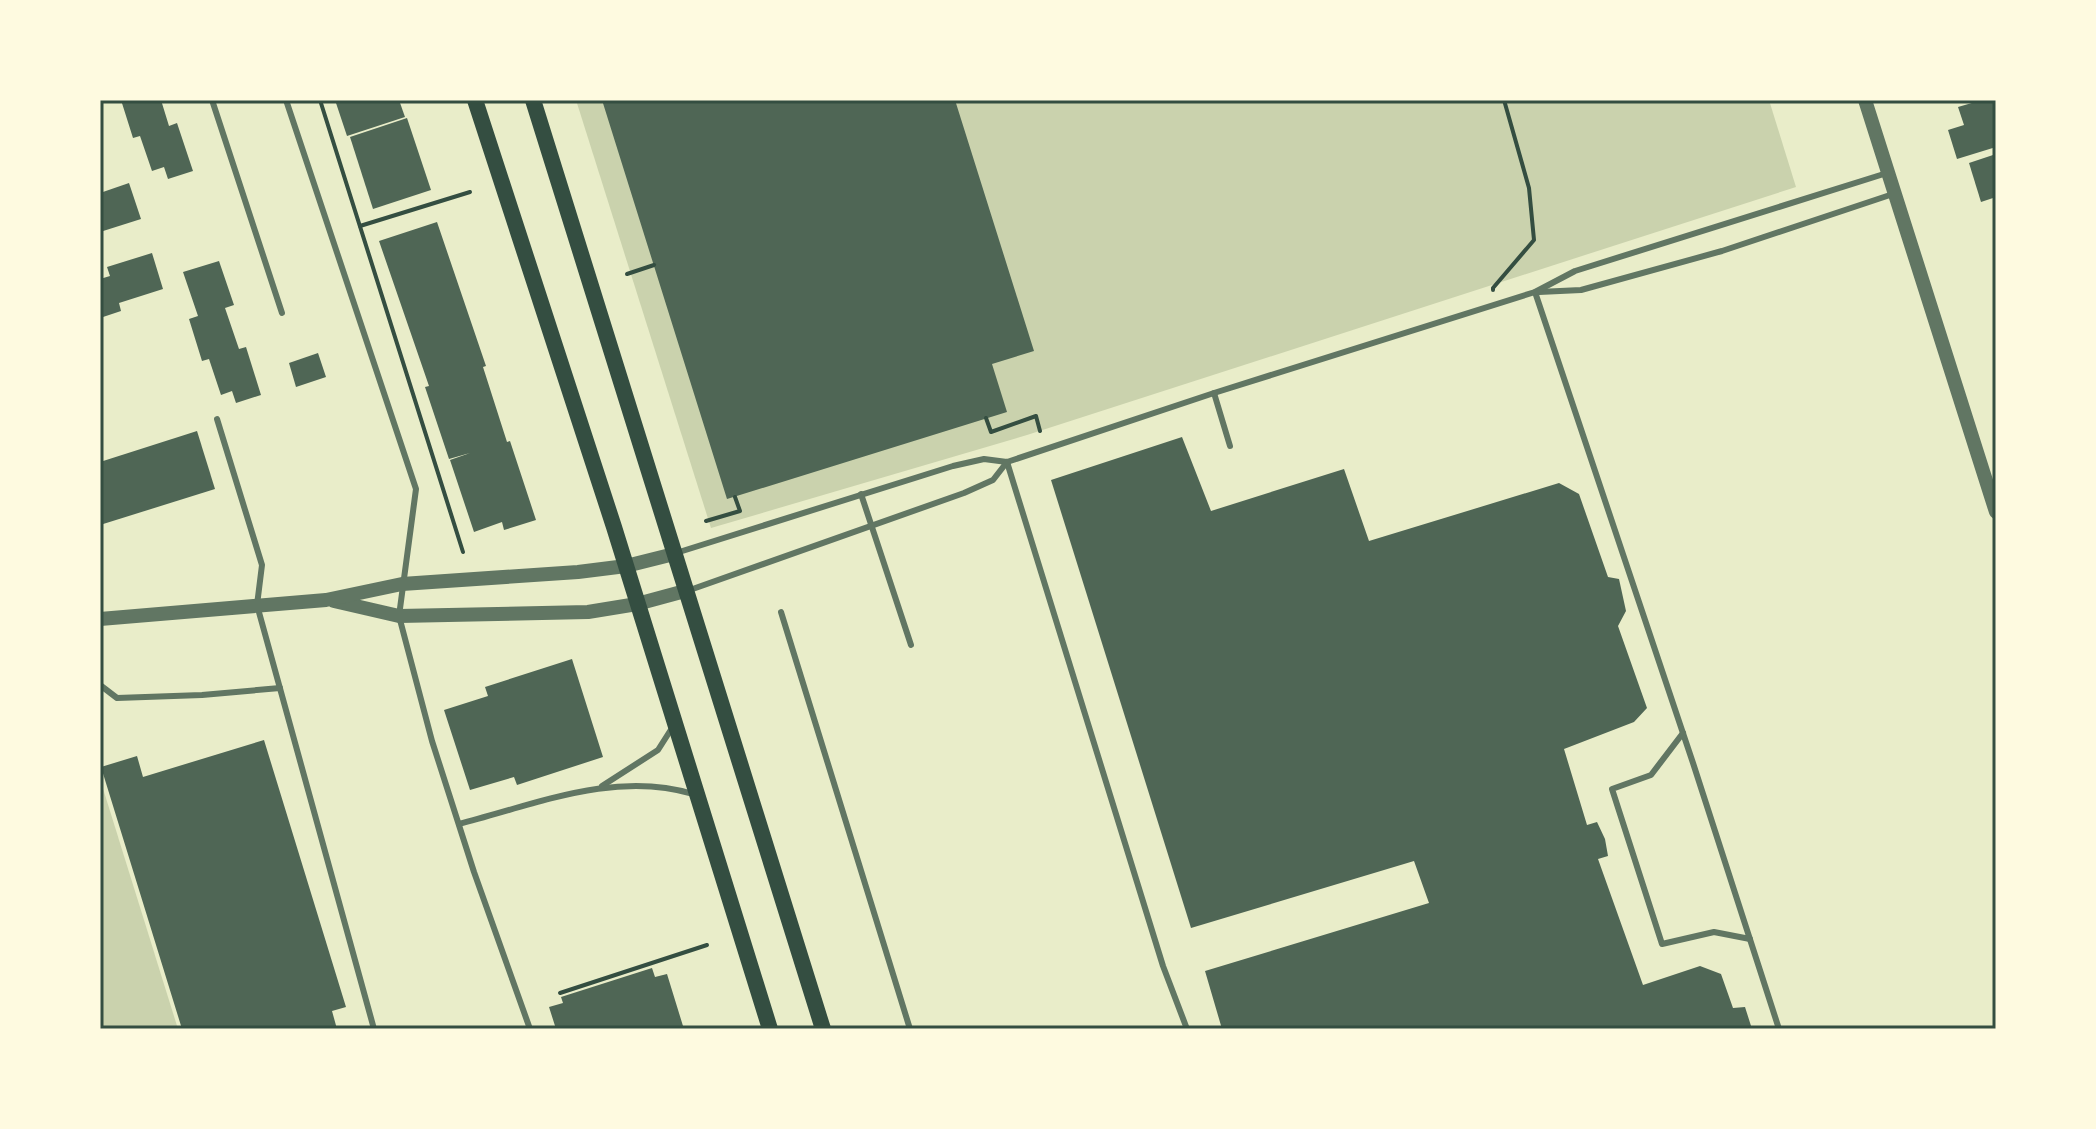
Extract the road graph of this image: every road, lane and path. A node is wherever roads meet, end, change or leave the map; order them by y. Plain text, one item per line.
1 (212, 100) edge
2 (286, 100) edge
3 (320, 100) edge
4 (475, 100) edge
5 (533, 100) edge
6 (1504, 100) edge
7 (1865, 100) edge
8 (1887, 173) junction
9 (470, 192) dead end
10 (1894, 194) junction
11 (360, 226) junction
12 (654, 265) dead end
13 (627, 274) dead end
14 (1535, 292) junction
15 (1498, 304) junction
16 (282, 313) dead end
17 (1214, 393) junction
18 (986, 418) dead end
19 (217, 419) dead end
20 (1040, 431) dead end
21 (1230, 446) dead end
22 (1007, 462) junction
23 (861, 494) junction
24 (735, 497) dead end
25 (1996, 512) edge
26 (706, 521) dead end
27 (872, 527) junction
28 (463, 552) dead end
29 (674, 554) junction
30 (626, 566) junction
31 (402, 584) junction
32 (685, 591) junction
33 (326, 600) junction
34 (637, 604) junction
35 (257, 605) junction
36 (781, 612) dead end
37 (399, 616) junction
38 (100, 619) edge
39 (911, 645) dead end
40 (100, 685) edge
41 (280, 688) junction
42 (675, 723) junction
43 (1683, 733) junction
44 (599, 788) junction
45 (697, 795) junction
46 (459, 824) junction
47 (1751, 939) junction
48 (707, 945) dead end
49 (560, 993) dead end
50 (374, 1029) edge
51 (530, 1029) edge
52 (770, 1029) edge
53 (823, 1029) edge
54 (910, 1029) edge
55 (1187, 1029) edge
56 (1779, 1029) edge

1 - 16 lane
2 - 31 lane
3 - 11 path
4 - 30 main road
5 - 29 main road
6 - 15 path
7 - 8 street
8 - 10 street
8 - 14 lane
9 - 11 path
10 - 14 lane
10 - 25 street
11 - 28 path
12 - 13 path
14 - 15 lane
14 - 43 lane
15 - 17 lane
17 - 21 lane
17 - 22 lane
18 - 20 path
19 - 35 lane
22 - 23 lane
22 - 27 lane
22 - 55 lane
23 - 27 lane
23 - 29 lane
24 - 26 path
27 - 32 lane
27 - 39 lane
29 - 30 street
29 - 32 main road
30 - 31 street
30 - 34 main road
31 - 33 street
31 - 37 lane
32 - 34 street
32 - 53 main road
33 - 35 street
33 - 37 street
34 - 37 street
34 - 42 main road
35 - 38 street
35 - 41 lane
36 - 54 lane
37 - 46 lane
40 - 41 lane
41 - 50 lane
42 - 44 lane
42 - 45 main road
43 - 47 lane
43 - 47 lane
44 - 45 lane
44 - 46 lane
45 - 52 main road
46 - 51 lane
47 - 56 lane
48 - 49 path

